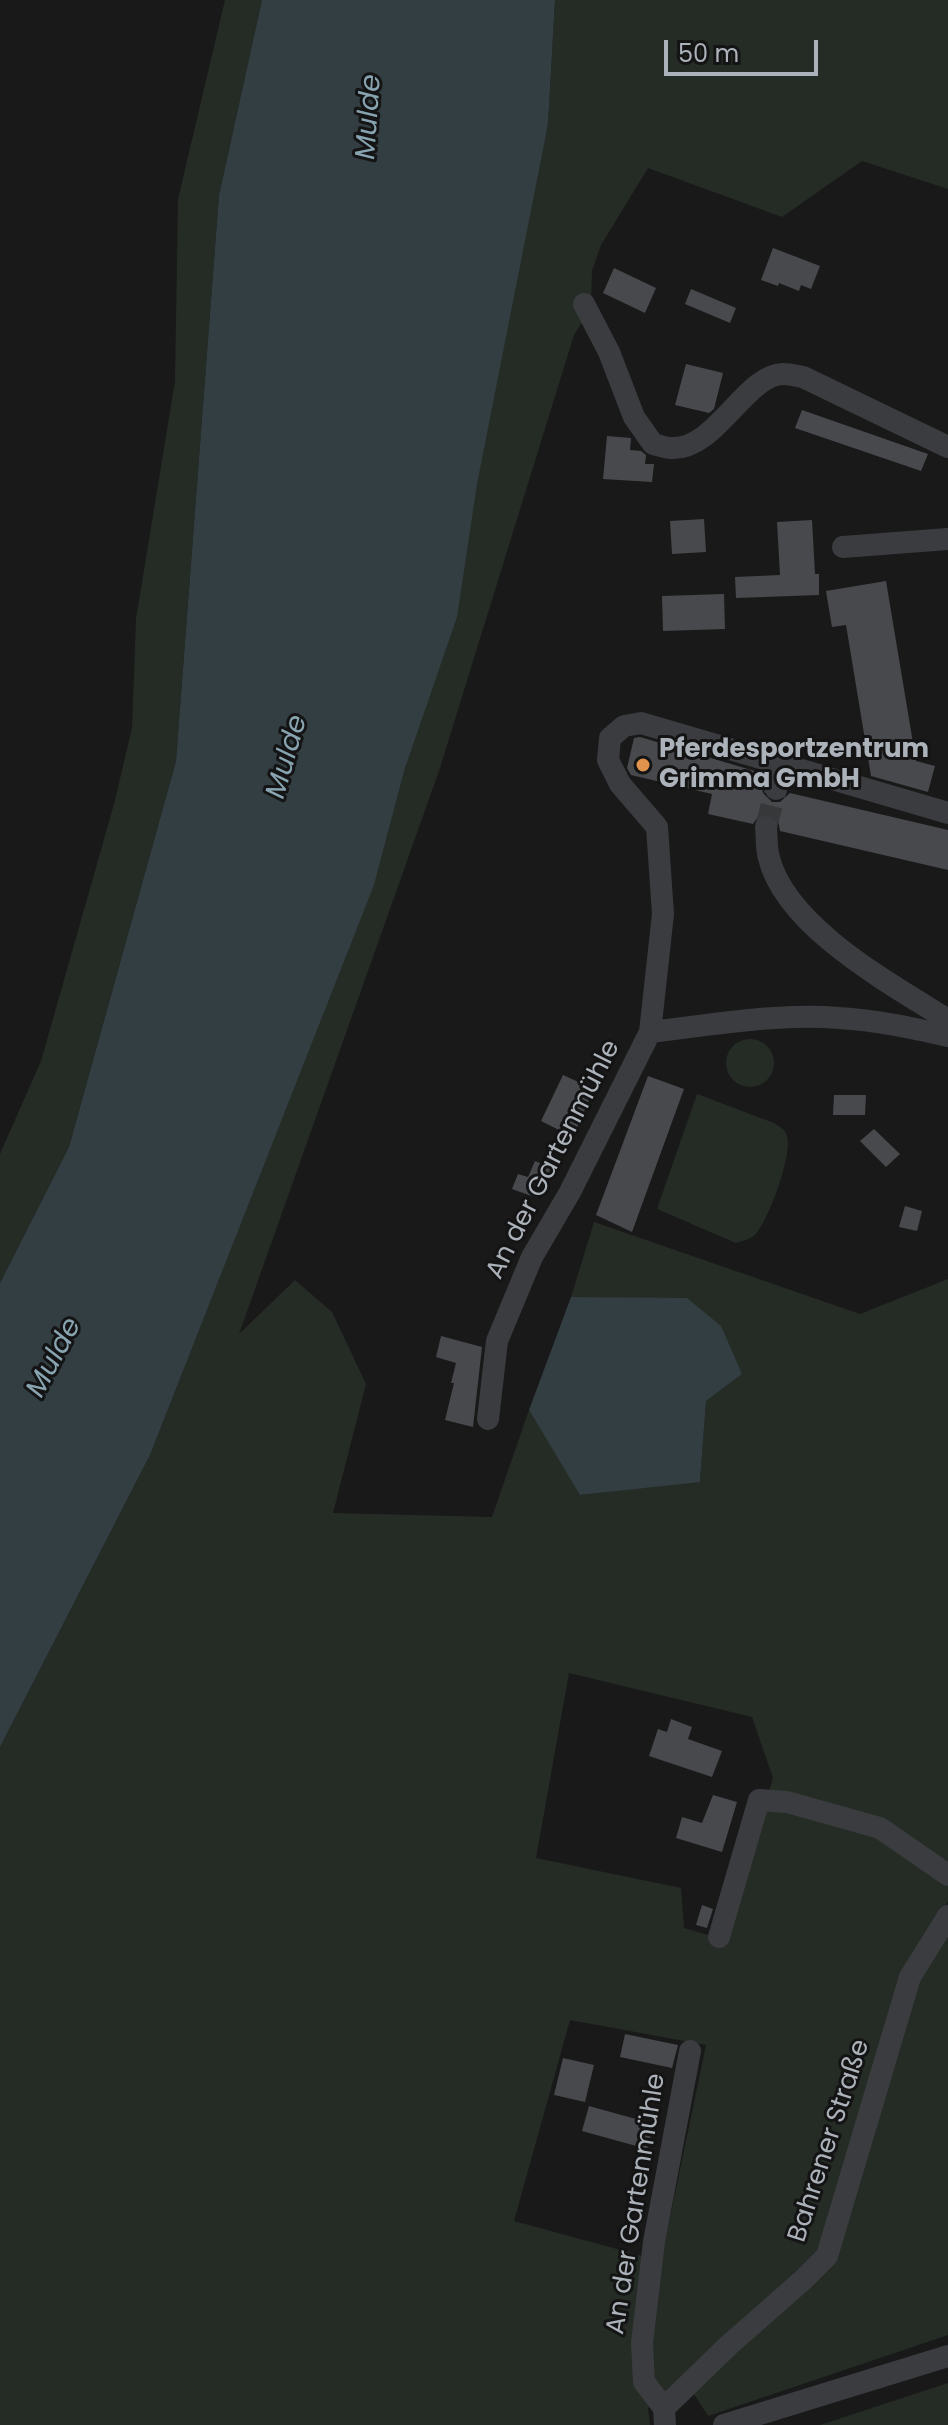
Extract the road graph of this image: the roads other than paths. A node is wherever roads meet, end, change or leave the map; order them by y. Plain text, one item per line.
1 (584, 304) dead end
2 (948, 447) edge
3 (948, 539) edge
4 (843, 547) dead end
5 (783, 763) junction
6 (776, 789) tunnel mouth
7 (948, 813) edge
8 (766, 827) tunnel mouth
9 (948, 1020) edge
10 (650, 1032) junction
11 (948, 1036) edge
12 (488, 1419) dead end
13 (948, 1875) edge
14 (948, 1916) edge
15 (719, 1937) dead end
16 (690, 2051) dead end
17 (948, 2356) edge
18 (664, 2417) edge
19 (724, 2425) edge

1 - 2 street
3 - 4 street
5 - 6 street
5 - 7 street
5 - 10 street
8 - 9 street
10 - 11 street, An der Gartenmühle
10 - 12 street, An der Gartenmühle
13 - 15 street
14 - 18 street, Bahrener Straße
16 - 18 street, An der Gartenmühle
17 - 19 street

